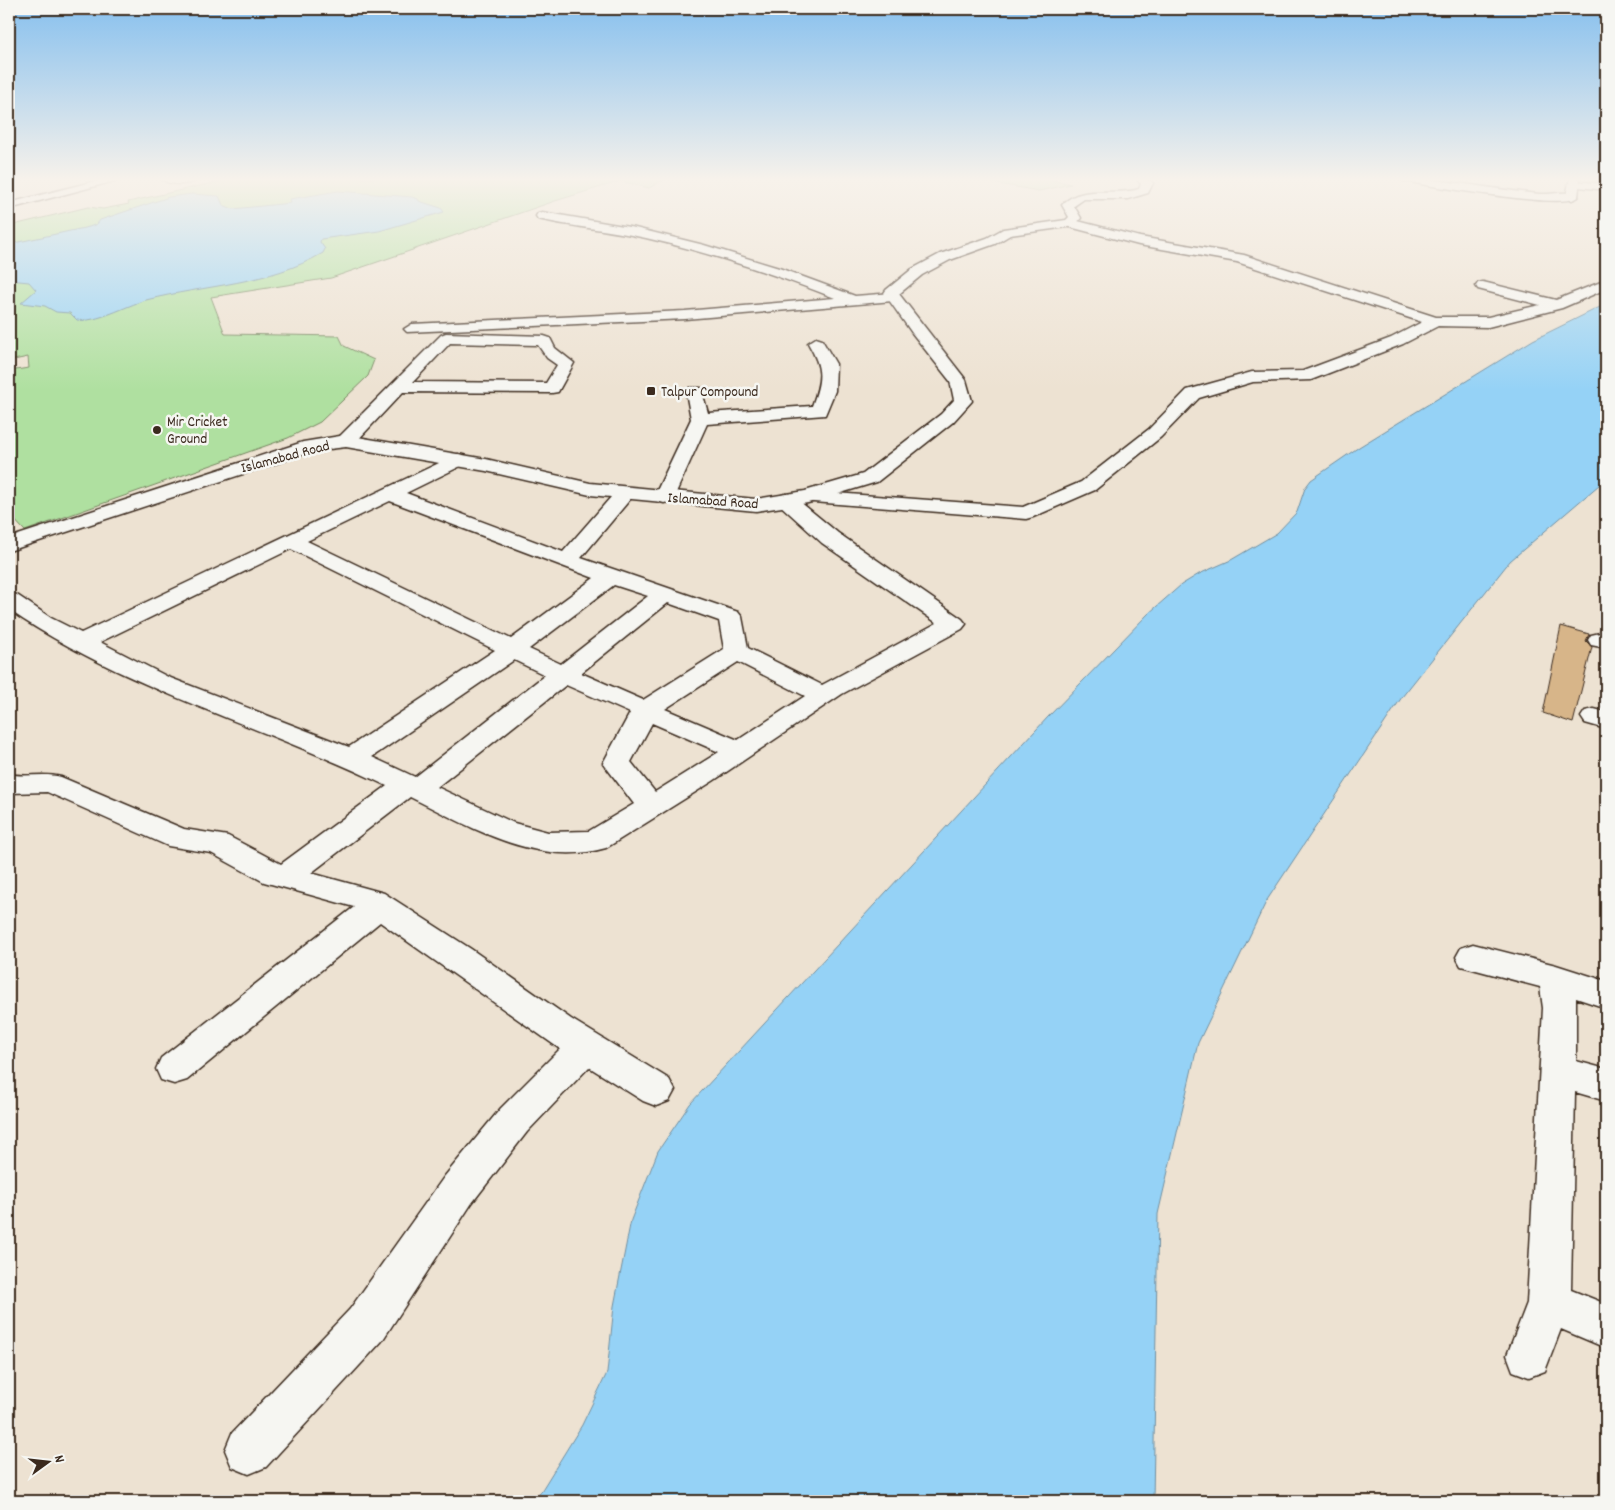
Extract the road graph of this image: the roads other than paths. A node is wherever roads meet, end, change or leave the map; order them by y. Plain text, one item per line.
1 (704, 248) edge
2 (970, 248) edge
3 (1181, 248) edge
4 (1606, 284) edge
5 (1483, 286) dead end
6 (893, 297) junction
7 (855, 301) junction
8 (1557, 305) junction
9 (1435, 321) junction
10 (412, 329) dead end
11 (816, 343) dead end
12 (398, 387) junction
13 (695, 392) dead end
14 (700, 418) junction
15 (346, 441) junction
16 (458, 460) junction
17 (625, 493) junction
18 (391, 494) junction
19 (664, 497) junction
20 (797, 499) junction
21 (291, 541) junction
22 (9, 546) edge
23 (568, 561) junction
24 (611, 576) junction
25 (665, 594) junction
26 (9, 600) edge
27 (81, 642) junction
28 (512, 650) junction
29 (736, 652) junction
30 (562, 674) junction
31 (823, 695) junction
32 (645, 710) junction
33 (740, 751) junction
34 (352, 758) junction
35 (412, 787) junction
36 (15, 788) edge
37 (651, 807) junction
38 (285, 877) junction
39 (379, 906) junction
40 (1473, 957) dead end
41 (1556, 978) junction
42 (1606, 995) edge
43 (586, 1046) junction
44 (174, 1069) dead end
45 (1558, 1072) junction
46 (1606, 1085) edge
47 (656, 1090) dead end
48 (1549, 1303) junction
49 (1606, 1326) edge
50 (1528, 1355) dead end
51 (249, 1450) dead end

1 - 7 street
2 - 6 street
3 - 9 street
4 - 8 street
5 - 8 street
6 - 7 street
6 - 20 street, Islamabad Road
7 - 10 street
8 - 9 street
9 - 20 street
11 - 14 street
12 - 12 street
12 - 15 street
13 - 14 street
14 - 19 street
15 - 16 street, Islamabad Road
15 - 22 street, Islamabad Road
16 - 17 street, Islamabad Road
16 - 18 street
17 - 19 street, Islamabad Road
17 - 23 street
18 - 21 street
18 - 23 street
19 - 20 street, Islamabad Road
20 - 31 street
21 - 27 street
21 - 28 street
23 - 24 street
24 - 25 street
24 - 28 street
25 - 29 street
25 - 30 street
26 - 27 street
27 - 34 street
28 - 30 street
28 - 34 street
29 - 31 street
29 - 32 street
30 - 32 street
30 - 35 street
31 - 33 street
32 - 33 street
32 - 37 street
33 - 37 street
34 - 35 street
35 - 37 street
35 - 38 street
36 - 38 street
38 - 39 street
39 - 43 street
39 - 44 street
40 - 41 street
41 - 42 street
41 - 45 street
43 - 47 street
43 - 51 street
45 - 46 street
45 - 48 street
48 - 49 street
48 - 50 street

